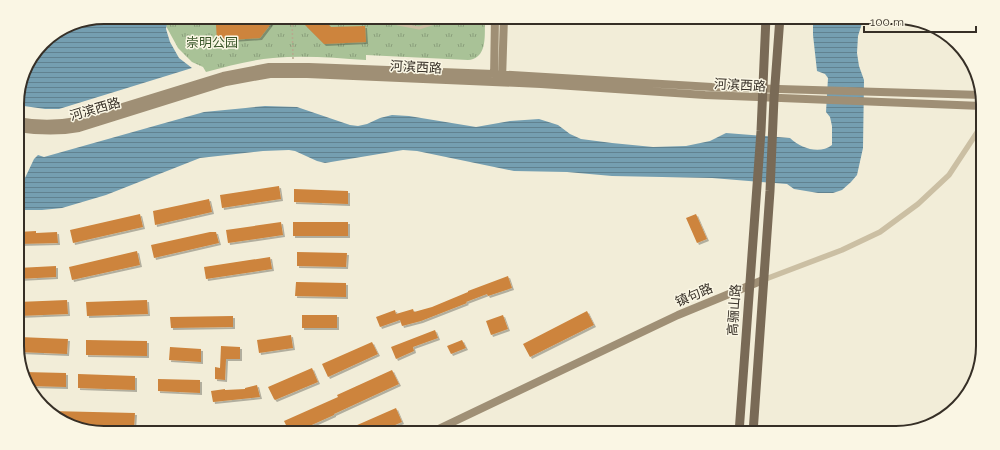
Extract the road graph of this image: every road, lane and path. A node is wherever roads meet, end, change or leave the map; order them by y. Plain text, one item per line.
1 (292, 24) edge
2 (398, 24) edge
3 (432, 24) edge
4 (495, 24) edge
5 (504, 24) edge
6 (766, 24) edge
7 (779, 24) edge
8 (293, 67) junction
9 (494, 78) junction
10 (502, 79) junction
11 (762, 93) junction
12 (774, 93) junction
13 (975, 95) edge
14 (976, 106) edge
15 (24, 122) edge
16 (24, 129) edge
17 (976, 134) edge
18 (763, 280) junction
19 (749, 285) junction
20 (445, 426) edge
21 (739, 426) edge
22 (753, 426) edge

1 - 8 path
2 - 3 lane
4 - 9 street
5 - 10 street
6 - 11 main road
7 - 12 main road
8 - 9 street, 河滨西路
8 - 15 street, 河滨西路
9 - 10 street, 河滨西路
9 - 16 street, 河滨西路
10 - 11 street, 河滨西路
11 - 12 street, 河滨西路
11 - 19 main road, 高骊山路
12 - 13 street, 河滨西路
12 - 14 street, 河滨西路
12 - 18 main road, 高骊山路
17 - 18 street, 镇句路
18 - 19 street, 镇句路
18 - 22 main road, 高骊山路
19 - 20 street, 镇句路
19 - 21 main road, 高骊山路

